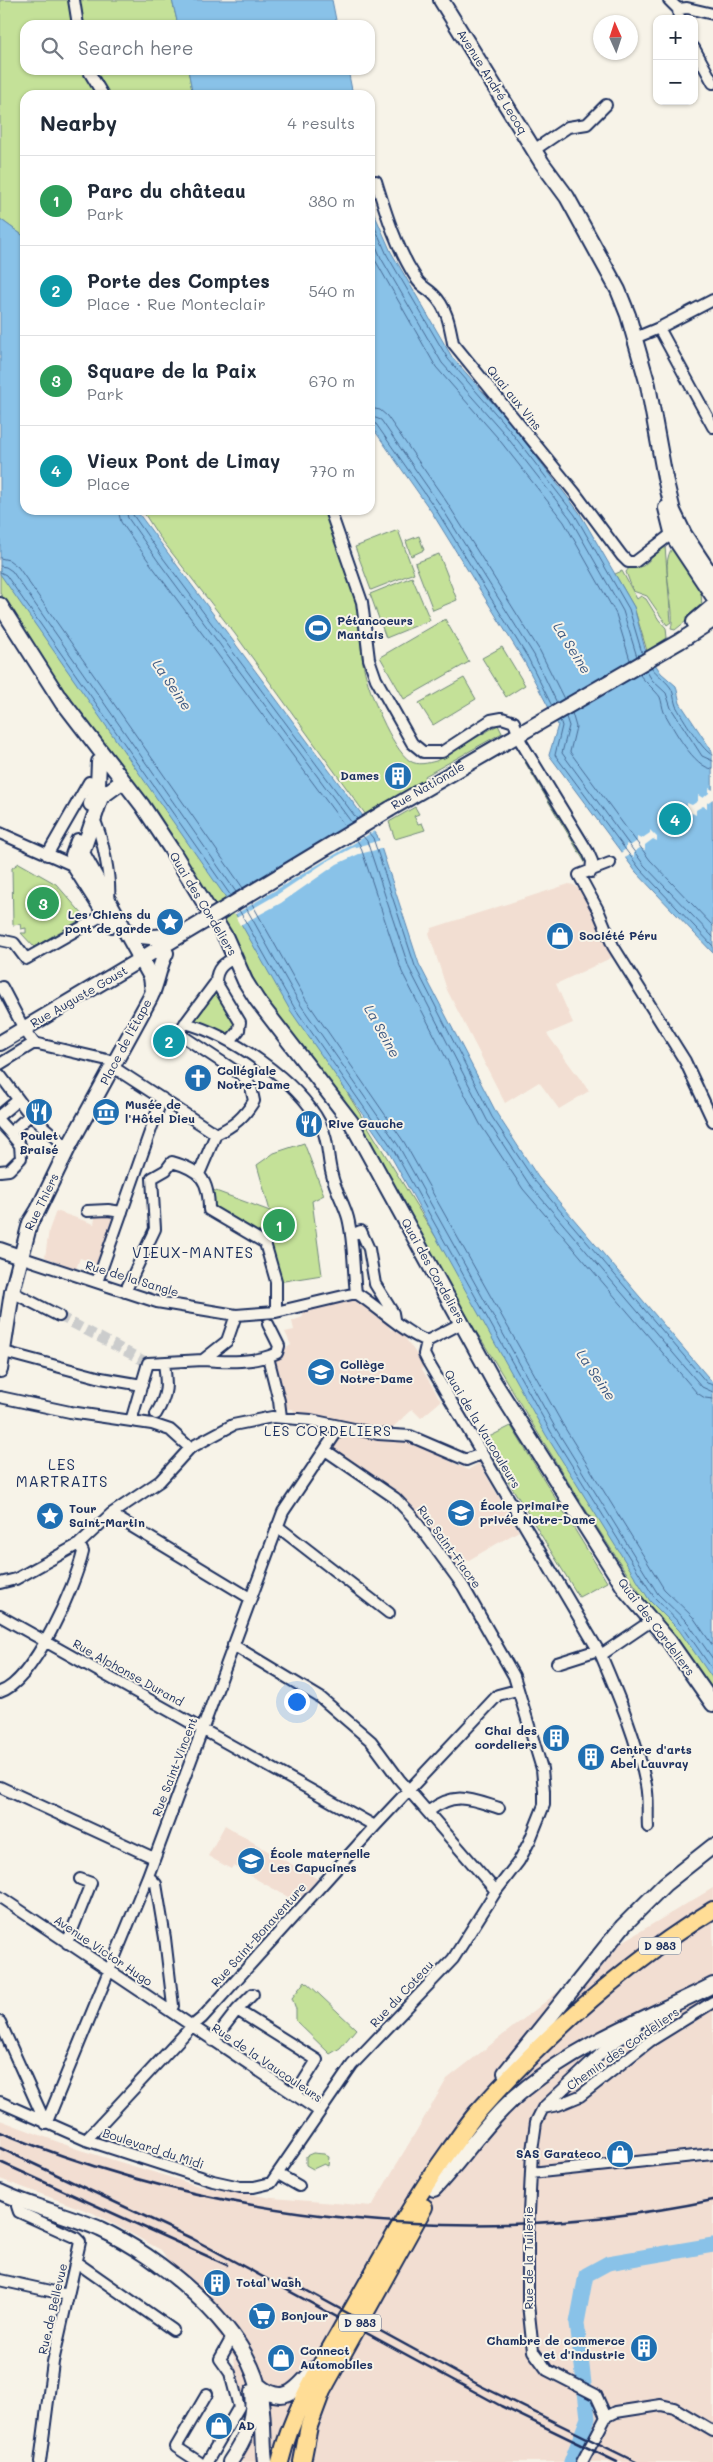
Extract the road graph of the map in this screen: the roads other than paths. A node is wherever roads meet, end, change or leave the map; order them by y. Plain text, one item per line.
1 (74, 0) edge
2 (441, 0) edge
3 (668, 0) edge
4 (679, 14) edge
5 (713, 14) edge
6 (77, 20) edge
7 (698, 55) edge
8 (91, 75) edge
9 (713, 83) edge
10 (100, 90) edge
11 (606, 105) dead end
12 (534, 150) junction
13 (376, 181) dead end
14 (713, 300) edge
15 (659, 328) junction
16 (635, 338) junction
17 (713, 428) edge
18 (332, 515) edge
19 (676, 530) junction
20 (713, 578) edge
21 (713, 596) edge
22 (0, 605) edge
23 (713, 606) edge
24 (713, 620) edge
25 (655, 654) junction
26 (59, 697) junction
27 (519, 734) junction
28 (107, 782) junction
29 (93, 817) junction
30 (0, 832) edge
31 (47, 855) junction
32 (610, 864) dead end
33 (75, 867) junction
34 (90, 871) junction
35 (591, 872) junction
36 (107, 907) junction
37 (195, 927) junction
38 (124, 928) junction
39 (0, 940) edge
40 (166, 953) junction
41 (236, 957) junction
42 (140, 964) junction
43 (216, 982) junction
44 (0, 988) edge
45 (152, 993) junction
46 (184, 1023) junction
47 (24, 1030) junction
48 (230, 1041) junction
49 (0, 1043) edge
50 (34, 1043) junction
51 (0, 1064) edge
52 (115, 1064) junction
53 (0, 1075) edge
54 (162, 1098) junction
55 (18, 1100) junction
56 (0, 1115) edge
57 (30, 1115) junction
58 (713, 1121) edge
59 (0, 1122) edge
60 (10, 1133) junction
61 (216, 1134) junction
62 (68, 1148) junction
63 (0, 1171) edge
64 (198, 1174) junction
65 (86, 1211) dead end
66 (122, 1212) junction
67 (351, 1235) junction
68 (0, 1250) edge
69 (20, 1257) junction
70 (97, 1282) junction
71 (12, 1292) junction
72 (124, 1292) junction
73 (356, 1294) junction
74 (276, 1312) junction
75 (236, 1315) junction
76 (59, 1316) tunnel mouth
77 (394, 1319) junction
78 (462, 1323) junction
79 (268, 1324) dead end
80 (3, 1332) edge
81 (428, 1341) junction
82 (4, 1352) junction
83 (268, 1357) junction
84 (203, 1360) junction
85 (164, 1363) junction
86 (0, 1370) edge
87 (142, 1385) junction
88 (0, 1397) edge
89 (156, 1414) dead end
90 (281, 1417) junction
91 (131, 1421) junction
92 (340, 1427) junction
93 (190, 1448) junction
94 (325, 1450) junction
95 (481, 1454) junction
96 (111, 1514) junction
97 (278, 1526) junction
98 (79, 1544) junction
99 (0, 1583) edge
100 (250, 1598) junction
101 (389, 1613) dead end
102 (0, 1616) edge
103 (651, 1621) junction
104 (44, 1642) junction
105 (233, 1645) junction
106 (600, 1652) junction
107 (556, 1663) dead end
108 (517, 1690) junction
109 (0, 1692) edge
110 (713, 1704) edge
111 (202, 1728) junction
112 (0, 1788) edge
113 (408, 1790) junction
114 (499, 1808) dead end
115 (429, 1811) junction
116 (376, 1826) junction
117 (648, 1827) dead end
118 (713, 1846) edge
119 (154, 1858) junction
120 (148, 1876) junction
121 (80, 1879) dead end
122 (496, 1891) junction
123 (0, 1897) edge
124 (713, 1910) edge
125 (67, 1943) junction
126 (108, 1970) junction
127 (713, 1985) edge
128 (609, 1986) junction
129 (253, 1994) dead end
130 (682, 2000) junction
131 (713, 2002) edge
132 (169, 2010) junction
133 (237, 2010) junction
134 (0, 2022) edge
135 (191, 2027) junction
136 (213, 2041) junction
137 (295, 2095) junction
138 (0, 2102) edge
139 (543, 2108) junction
140 (319, 2111) junction
141 (476, 2115) junction
142 (46, 2124) junction
143 (86, 2140) junction
144 (713, 2154) edge
145 (531, 2173) junction
146 (278, 2174) junction
147 (299, 2186) dead end
148 (434, 2190) junction
149 (8, 2196) edge
150 (76, 2262) junction
151 (0, 2280) edge
152 (68, 2295) junction
153 (173, 2330) dead end
154 (232, 2340) junction
155 (327, 2353) junction
156 (258, 2385) junction
157 (207, 2394) dead end
158 (597, 2398) junction
159 (616, 2412) junction
160 (606, 2417) junction
161 (713, 2431) edge
162 (40, 2462) edge
163 (198, 2462) edge
164 (207, 2462) edge
165 (230, 2462) edge
166 (265, 2462) edge
167 (280, 2462) edge
168 (302, 2462) edge
169 (582, 2462) edge

1 - 6 street
2 - 12 main road, Avenue André Lecoq
3 - 4 street
4 - 5 street
7 - 9 street
8 - 10 street
11 - 12 street
12 - 16 main road, Avenue André Lecoq
13 - 19 street, Quai aux Vins
14 - 15 street
15 - 16 street
15 - 17 street
16 - 19 main road, Avenue André Lecoq
18 - 27 street
19 - 20 main road, Avenue André Lecoq
19 - 21 main road, Avenue André Lecoq
22 - 26 main road
23 - 25 main road, Rue Nationale
24 - 25 main road, Rue Nationale
25 - 27 main road, Rue Nationale
26 - 28 main road, Quai des Cordeliers
26 - 28 main road
27 - 35 street
27 - 37 main road, Rue Nationale, bridge
28 - 29 main road
28 - 31 street
28 - 33 main road
28 - 41 main road, Quai des Cordeliers
29 - 34 main road
29 - 36 street
30 - 31 street
31 - 33 street
32 - 35 street
33 - 34 street
33 - 36 main road
34 - 36 main road
35 - 58 street
36 - 38 main road
36 - 39 street
36 - 42 main road
37 - 38 main road
37 - 40 main road, Rue Auguste Goust
37 - 42 main road, Rue Auguste Goust
38 - 42 main road
40 - 42 main road, Rue Auguste Goust
40 - 45 main road
41 - 43 street
41 - 78 main road, Quai des Cordeliers
42 - 45 main road, Place de l'Étape
42 - 47 main road, Rue Auguste Goust
43 - 46 street
43 - 48 street
44 - 47 street
45 - 52 main road, Place de l'Étape
46 - 48 street
46 - 61 street
47 - 49 main road
47 - 50 street
48 - 67 street
50 - 51 street
50 - 52 street
52 - 54 street
52 - 62 main road, Place de l'Étape
53 - 55 street
54 - 61 street
54 - 66 street
55 - 56 street
55 - 57 street
57 - 60 street
57 - 62 street
59 - 60 street
60 - 63 street
61 - 64 street
62 - 69 main road, Rue Thiers
64 - 72 street
64 - 74 street
65 - 66 street
66 - 70 street
67 - 73 street
67 - 77 street
68 - 69 main road
69 - 70 street, Rue de la Sangle
69 - 71 main road, Rue Thiers
70 - 72 street, Rue de la Sangle
71 - 76 street
71 - 80 main road, Rue Thiers
72 - 75 street, Rue de la Sangle
73 - 74 street, Rue de la Sangle
73 - 77 street
74 - 75 street, Rue de la Sangle
75 - 84 street
77 - 81 street
78 - 81 street
78 - 103 main road, Quai des Cordeliers
79 - 83 street
80 - 82 main road, Rue Thiers
81 - 95 street, Quai de la Vaucouleurs
82 - 86 main road, Rue Thiers
82 - 87 street
83 - 84 street
83 - 90 street
84 - 85 street
85 - 87 street
85 - 89 street
87 - 91 street
88 - 91 street
90 - 92 street
90 - 93 street
91 - 93 street
92 - 94 street, Rue Saint-Vincent
92 - 95 street
93 - 96 street
94 - 97 street, Rue Saint-Vincent
94 - 108 street, Rue Saint-Fiacre
95 - 106 street, Quai de la Vaucouleurs
96 - 98 street
96 - 100 street
97 - 100 street, Rue Saint-Vincent
97 - 101 street
98 - 99 street
98 - 104 street
100 - 105 street, Rue Saint-Vincent
102 - 104 street, Rue Alphonse Durand
103 - 106 street
103 - 110 main road, Quai des Cordeliers
104 - 109 street
104 - 111 street, Rue Alphonse Durand
105 - 111 street, Rue Saint-Vincent
105 - 113 street
106 - 107 street
106 - 117 street
108 - 113 street, Rue Saint-Bonaventure
108 - 122 street, Rue Saint-Fiacre
111 - 116 street, Rue Alphonse Durand
111 - 119 street, Rue Saint-Vincent
112 - 119 street
113 - 115 street
113 - 116 street, Rue Saint-Bonaventure
114 - 115 street
115 - 122 street
116 - 135 street, Rue Saint-Bonaventure
118 - 141 main road
119 - 120 street, Rue Saint-Vincent
120 - 126 street, Rue Saint-Vincent
120 - 132 street
121 - 125 street
122 - 140 street, Rue du Coteau
123 - 125 street, Avenue Victor Hugo
124 - 128 main road, D 983
125 - 126 street, Avenue Victor Hugo
126 - 132 street, Avenue Victor Hugo
126 - 142 street, Rue Saint-Vincent
127 - 130 main road
128 - 141 main road, D 983
128 - 148 main road, D 983
129 - 133 street
130 - 139 street
130 - 148 main road
131 - 139 street, Chemin des Cordeliers
132 - 135 street, Avenue Victor Hugo
133 - 136 street
133 - 137 street
134 - 142 street
135 - 136 street, Rue de la Vaucouleurs
135 - 143 street, Rue Saint-Bonaventure
136 - 137 street, Rue de la Vaucouleurs
137 - 140 street, Rue de la Vaucouleurs
138 - 142 street, Boulevard du Midi
139 - 145 street, Rue de la Tuilerie
140 - 146 street, Rue de la Vaucouleurs
141 - 155 main road, D 983
142 - 143 street, Boulevard du Midi
143 - 146 street, Boulevard du Midi
144 - 145 street
145 - 158 street, Rue de la Tuilerie
146 - 147 street
148 - 168 main road, D 983
149 - 150 street, Rue de Bellevue
149 - 154 main road
150 - 152 street, Rue de Bellevue
150 - 153 street
151 - 152 street
152 - 162 street, Rue de Bellevue
154 - 156 main road
154 - 164 street
154 - 165 main road
155 - 156 main road
155 - 167 main road, D 983
156 - 166 main road
157 - 163 street
158 - 159 street
158 - 160 street
159 - 160 street
159 - 161 street
160 - 169 street

